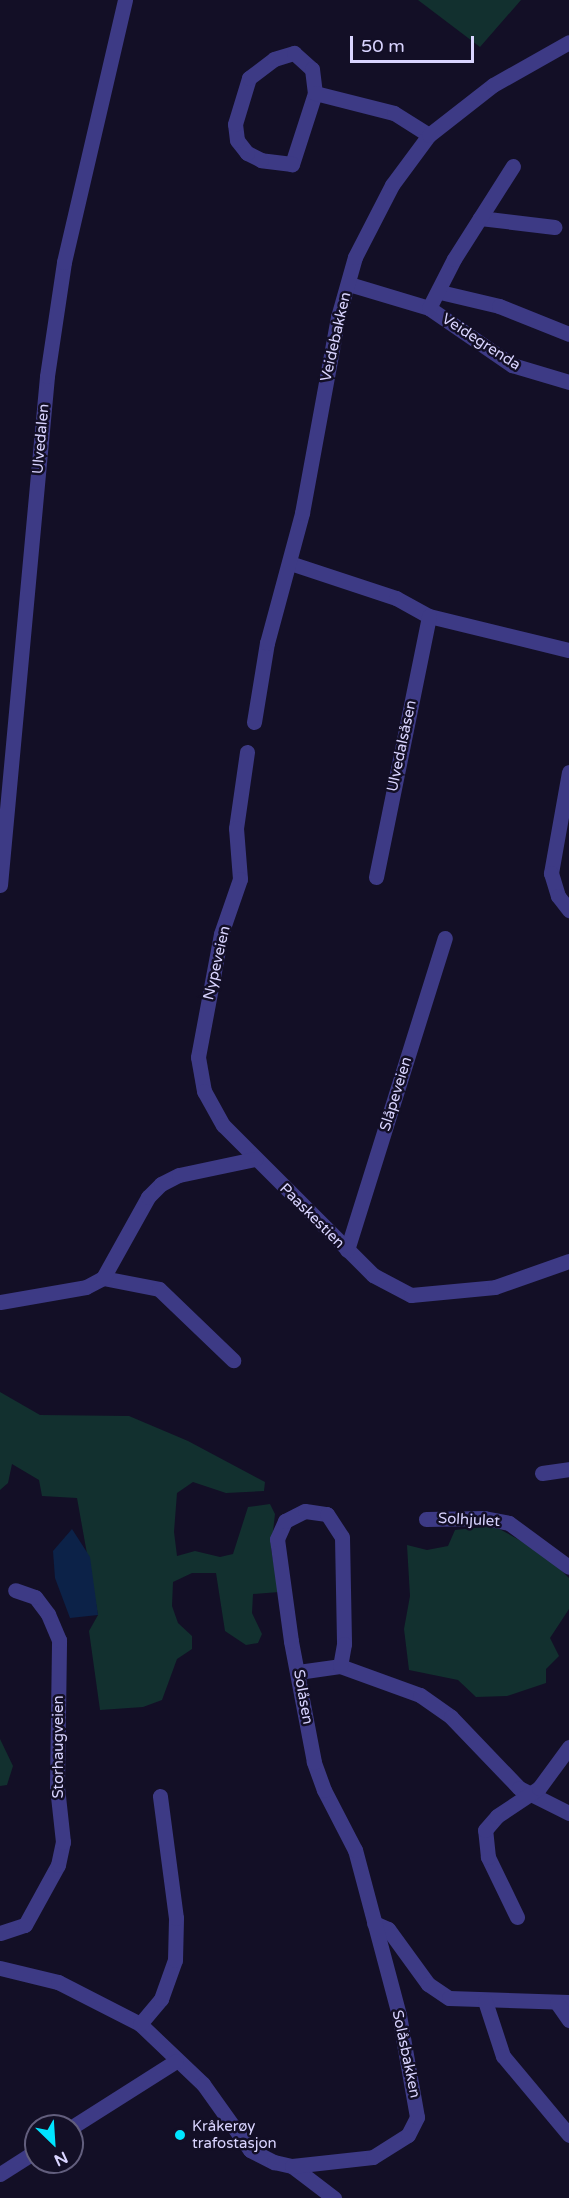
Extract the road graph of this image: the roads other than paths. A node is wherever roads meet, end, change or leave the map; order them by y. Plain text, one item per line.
1 (125, 0) edge
2 (569, 42) edge
3 (315, 93) junction
4 (429, 135) junction
5 (513, 166) dead end
6 (480, 218) junction
7 (554, 227) dead end
8 (349, 284) junction
9 (440, 292) junction
10 (429, 308) junction
11 (569, 334) edge
12 (569, 382) edge
13 (290, 563) junction
14 (429, 616) junction
15 (569, 650) edge
16 (254, 722) dead end
17 (247, 752) dead end
18 (569, 772) edge
19 (564, 835) edge
20 (376, 877) dead end
21 (0, 885) edge
22 (569, 910) edge
23 (445, 938) dead end
24 (255, 1159) junction
25 (347, 1250) junction
26 (569, 1261) edge
27 (103, 1278) junction
28 (0, 1302) edge
29 (233, 1360) dead end
30 (569, 1469) edge
31 (542, 1473) dead end
32 (426, 1519) dead end
33 (569, 1567) edge
34 (15, 1590) dead end
35 (340, 1666) junction
36 (298, 1672) junction
37 (569, 1747) edge
38 (160, 1796) dead end
39 (530, 1796) junction
40 (569, 1813) edge
41 (517, 1917) dead end
42 (374, 1923) junction
43 (0, 1933) edge
44 (0, 1968) edge
45 (485, 2001) junction
46 (563, 2002) edge
47 (569, 2020) edge
48 (140, 2024) junction
49 (176, 2061) junction
50 (84, 2119) edge
51 (569, 2135) edge
52 (24, 2159) edge
53 (292, 2166) junction
54 (0, 2174) edge
55 (334, 2198) edge

1 - 21 street, Ulvedalen
2 - 4 street, Veidebakken
3 - 3 street
3 - 4 street
4 - 8 street, Veidebakken
5 - 6 street, Veidegrenda
6 - 7 street
6 - 9 street, Veidegrenda
8 - 10 street, Veidegrenda
8 - 13 street, Veidebakken
9 - 10 street, Veidegrenda
9 - 11 street, Veidegrenda
10 - 12 street, Veidegrenda
13 - 14 street
13 - 16 street, Veidebakken
14 - 15 street
14 - 20 street, Ulvedalsåsen
17 - 24 street, Nypeveien
18 - 19 street
19 - 22 street
23 - 25 street, Slåpeveien
24 - 25 street, Paaskestien
24 - 27 street
25 - 26 street, Paaskestien
27 - 28 street
27 - 29 street
30 - 31 street
32 - 33 street, Solhjulet
34 - 43 street, Storhaugveien
35 - 36 street
35 - 36 street, Solåsen
35 - 39 street
36 - 42 street, Solåsen
37 - 39 street
38 - 48 street
39 - 40 street
39 - 41 street
42 - 45 street
42 - 53 street, Solåsbakken
44 - 48 street
45 - 46 street
45 - 51 street
46 - 47 street
48 - 49 street
49 - 50 street
49 - 53 street
52 - 54 street
53 - 55 street

